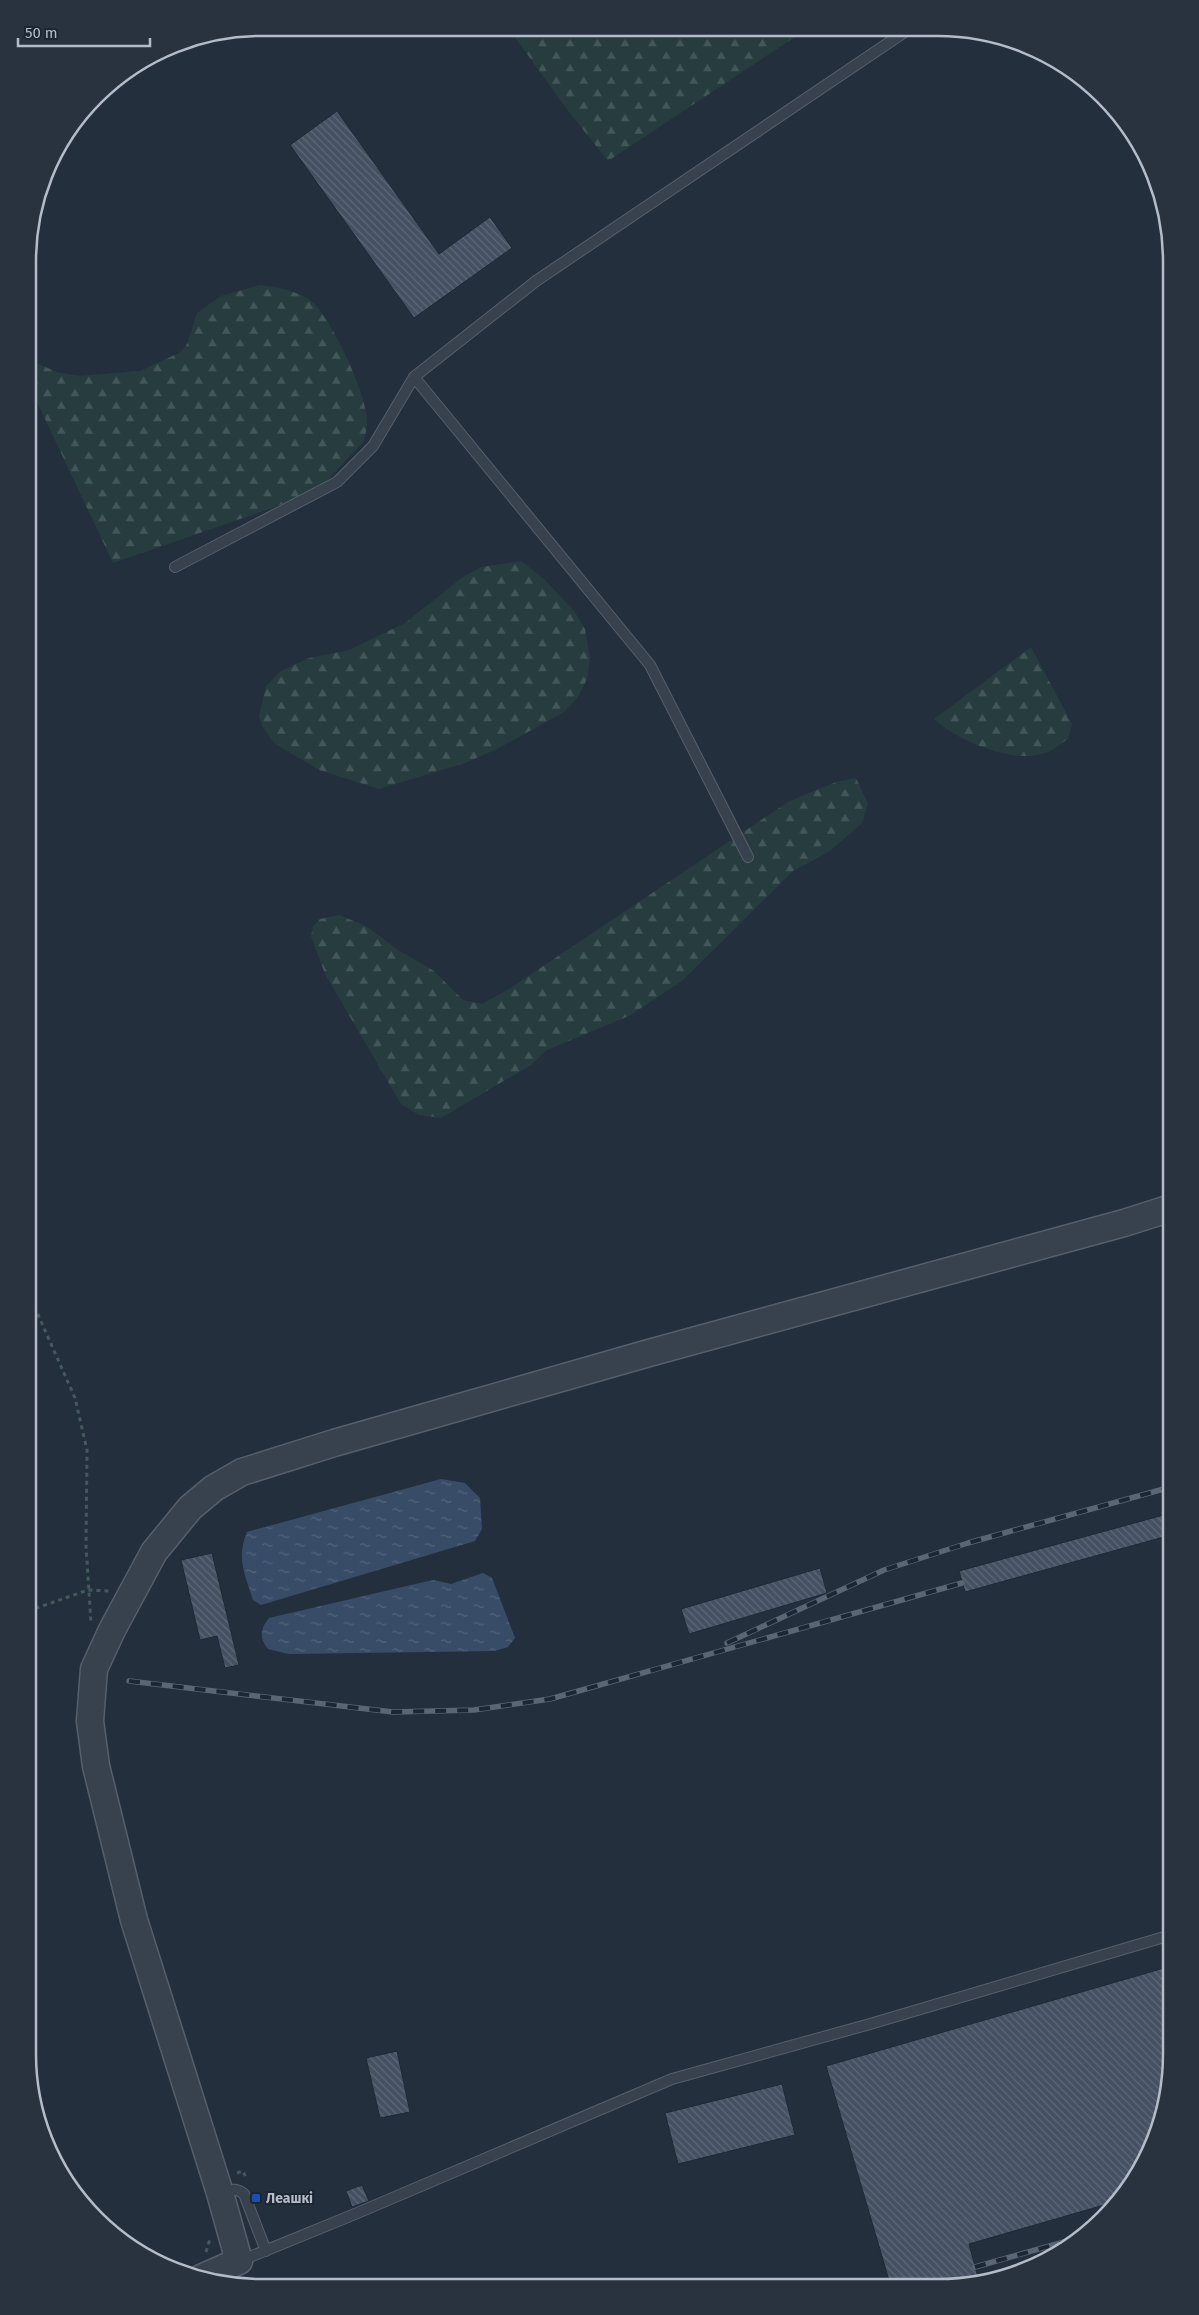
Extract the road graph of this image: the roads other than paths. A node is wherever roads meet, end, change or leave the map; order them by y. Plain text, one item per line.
1 (900, 36) edge
2 (414, 377) junction
3 (175, 568) dead end
4 (748, 857) dead end
5 (1163, 1211) edge
6 (1163, 1937) edge
7 (220, 2193) junction
8 (266, 2251) junction
9 (239, 2261) junction
10 (212, 2273) edge

1 - 2 lane
2 - 3 lane
2 - 4 lane
5 - 7 street
6 - 8 lane
7 - 8 lane
7 - 9 street
8 - 9 lane
9 - 10 street

